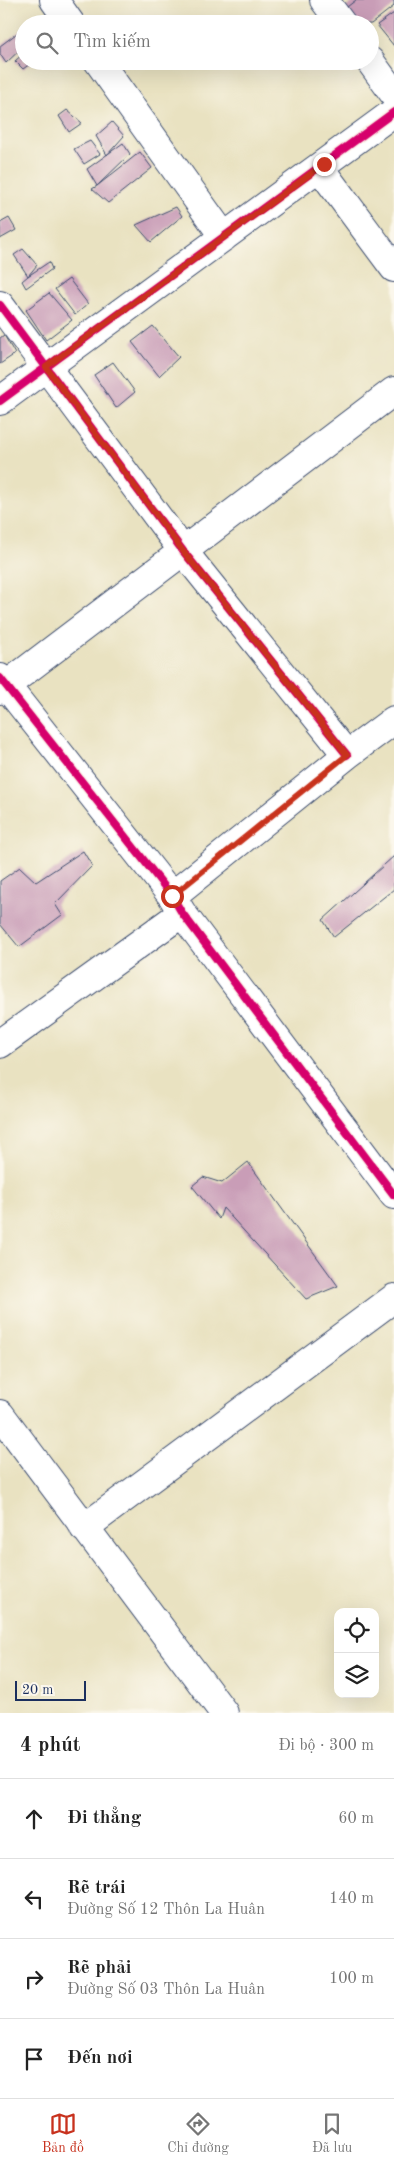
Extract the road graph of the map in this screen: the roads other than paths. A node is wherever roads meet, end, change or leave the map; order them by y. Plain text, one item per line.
1 (54, 0) edge
2 (324, 0) edge
3 (65, 15) edge
4 (335, 15) edge
5 (104, 70) edge
6 (377, 70) edge
7 (394, 94) edge
8 (394, 112) edge
9 (319, 167) junction
10 (224, 237) junction
11 (394, 268) edge
12 (0, 305) edge
13 (46, 367) junction
14 (394, 391) edge
15 (0, 401) edge
16 (183, 551) junction
17 (2, 684) edge
18 (394, 720) edge
19 (347, 755) junction
20 (177, 905) junction
21 (0, 1044) edge
22 (394, 1194) edge
23 (394, 1298) edge
24 (0, 1414) edge
25 (84, 1528) junction
26 (224, 1713) edge

1 - 3 street
2 - 4 street
5 - 10 street
6 - 7 street
8 - 9 street
9 - 10 street
9 - 11 street
10 - 13 street
12 - 13 street
13 - 15 street
13 - 16 street
14 - 16 street
16 - 17 street
16 - 19 street
17 - 20 street
18 - 19 street
19 - 20 street
20 - 21 street
20 - 22 street
23 - 25 street
24 - 25 street
25 - 26 street

